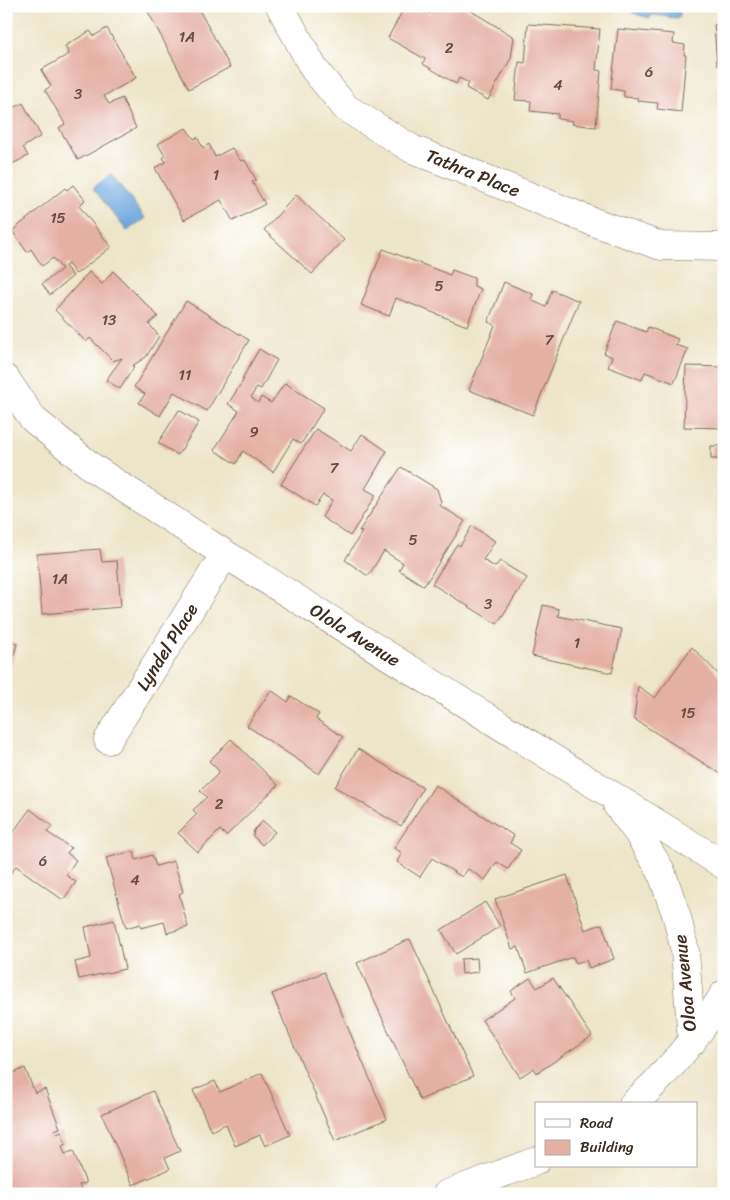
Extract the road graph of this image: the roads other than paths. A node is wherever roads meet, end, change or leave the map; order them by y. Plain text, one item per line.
1 (280, 6) edge
2 (724, 247) edge
3 (6, 379) edge
4 (225, 554) junction
5 (108, 740) dead end
6 (609, 794) junction
7 (724, 865) edge
8 (724, 994) edge
9 (692, 1042) junction
10 (635, 1102) edge
11 (535, 1161) edge
12 (447, 1194) edge

1 - 2 street, Tathra Place
3 - 4 street, Olola Avenue
4 - 5 street, Lyndel Place
4 - 6 street, Olola Avenue
6 - 7 street, Olola Avenue
6 - 9 street, Oloa Avenue
8 - 9 street
9 - 10 street
11 - 12 street

